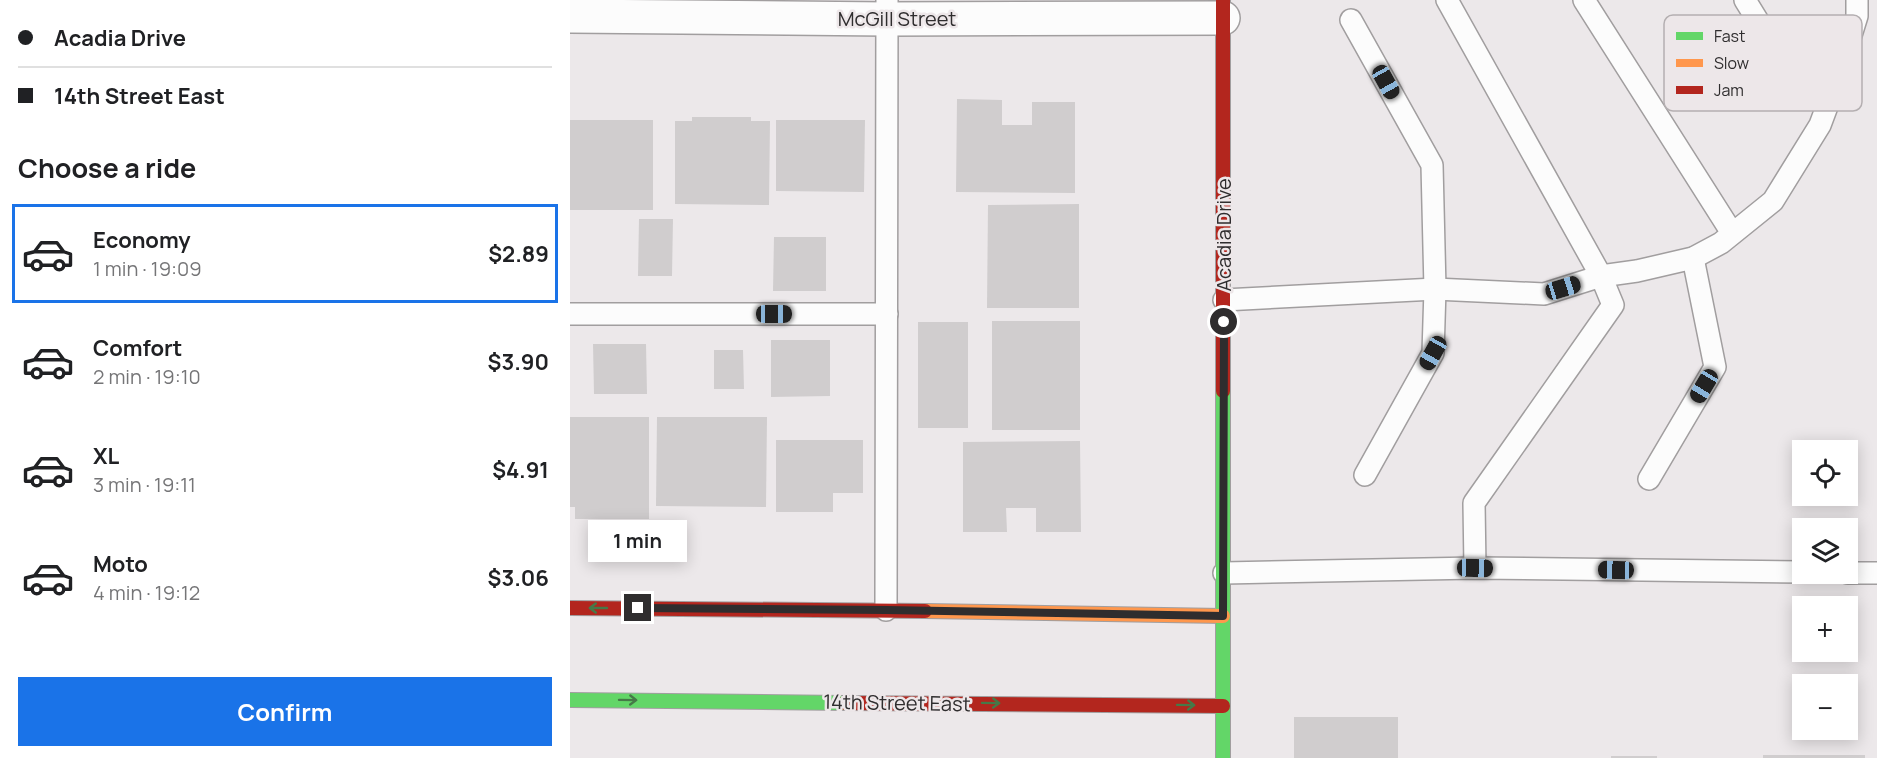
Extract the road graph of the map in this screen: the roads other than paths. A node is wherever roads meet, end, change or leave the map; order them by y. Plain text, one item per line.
1 (1447, 0) edge
2 (1584, 0) edge
3 (1745, 0) edge
4 (1223, 9) edge
5 (887, 10) edge
6 (584, 11) edge
7 (1754, 15) edge
8 (1351, 20) dead end
9 (1825, 111) edge
10 (1732, 233) junction
11 (1693, 258) junction
12 (1601, 276) junction
13 (1435, 289) junction
14 (1224, 300) junction
15 (570, 314) edge
16 (887, 314) junction
17 (1365, 475) dead end
18 (1648, 479) dead end
19 (1475, 568) junction
20 (1792, 572) edge
21 (1224, 573) junction
22 (1858, 573) edge
23 (1877, 573) edge
24 (570, 608) edge
25 (886, 610) junction
26 (1223, 616) junction
27 (570, 700) edge
28 (1223, 706) junction
29 (1223, 758) edge

1 - 12 lane
2 - 10 lane
3 - 7 lane
4 - 5 street, McGill Street
4 - 14 street, Acadia Drive
5 - 6 street, McGill Street
5 - 16 lane
8 - 13 lane
9 - 10 lane
10 - 11 lane
11 - 12 lane
11 - 18 lane
12 - 13 lane
12 - 19 lane
13 - 14 lane
13 - 17 lane
14 - 21 street, Acadia Drive
15 - 16 lane
16 - 25 lane
19 - 20 lane
19 - 21 lane
21 - 26 street, Acadia Drive
22 - 23 lane
25 -> 24 street
25 - 26 street
26 - 28 street, Acadia Drive
27 -> 28 street, 14th Street East
28 - 29 street, Acadia Drive

